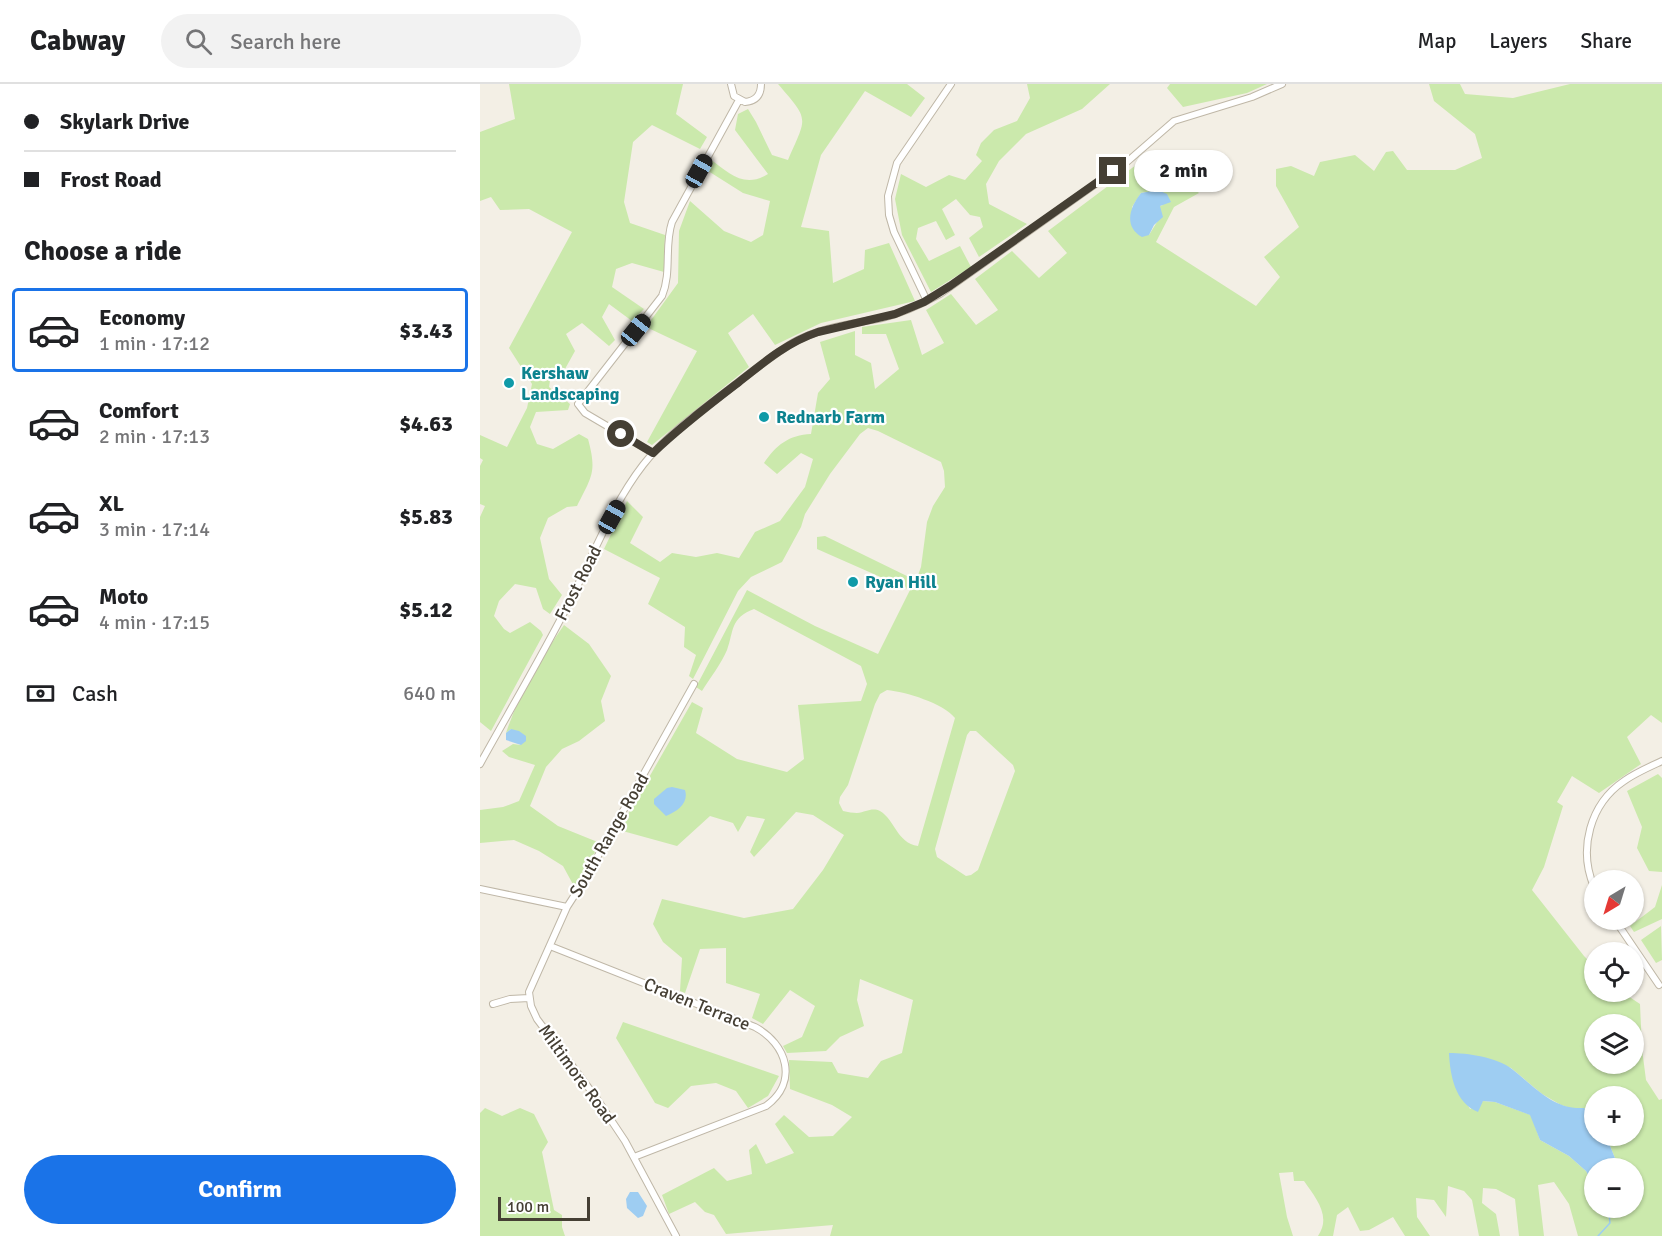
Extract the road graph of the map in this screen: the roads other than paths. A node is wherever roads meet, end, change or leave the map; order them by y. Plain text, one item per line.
1 (731, 84) edge
2 (761, 84) edge
3 (951, 84) edge
4 (1282, 84) edge
5 (739, 100) junction
6 (927, 301) junction
7 (653, 453) junction
8 (694, 684) dead end
9 (1662, 761) edge
10 (480, 764) edge
11 (1590, 870) edge
12 (480, 889) edge
13 (567, 907) junction
14 (1622, 930) edge
15 (550, 946) junction
16 (1659, 985) dead end
17 (529, 998) junction
18 (494, 1004) dead end
19 (634, 1157) junction
20 (676, 1236) edge

1 - 5 street
2 - 5 street
3 - 6 street
4 - 6 street, Frost Road
5 - 7 street
6 - 7 street, Frost Road
7 - 10 street, Frost Road
8 - 13 street, South Range Road
9 - 11 street
12 - 13 street, South Range Road
13 - 15 street
14 - 16 street
15 - 17 street
15 - 19 street, Craven Terrace
17 - 18 street
17 - 19 street, Miltimore Road
19 - 20 street, Miltimore Road

